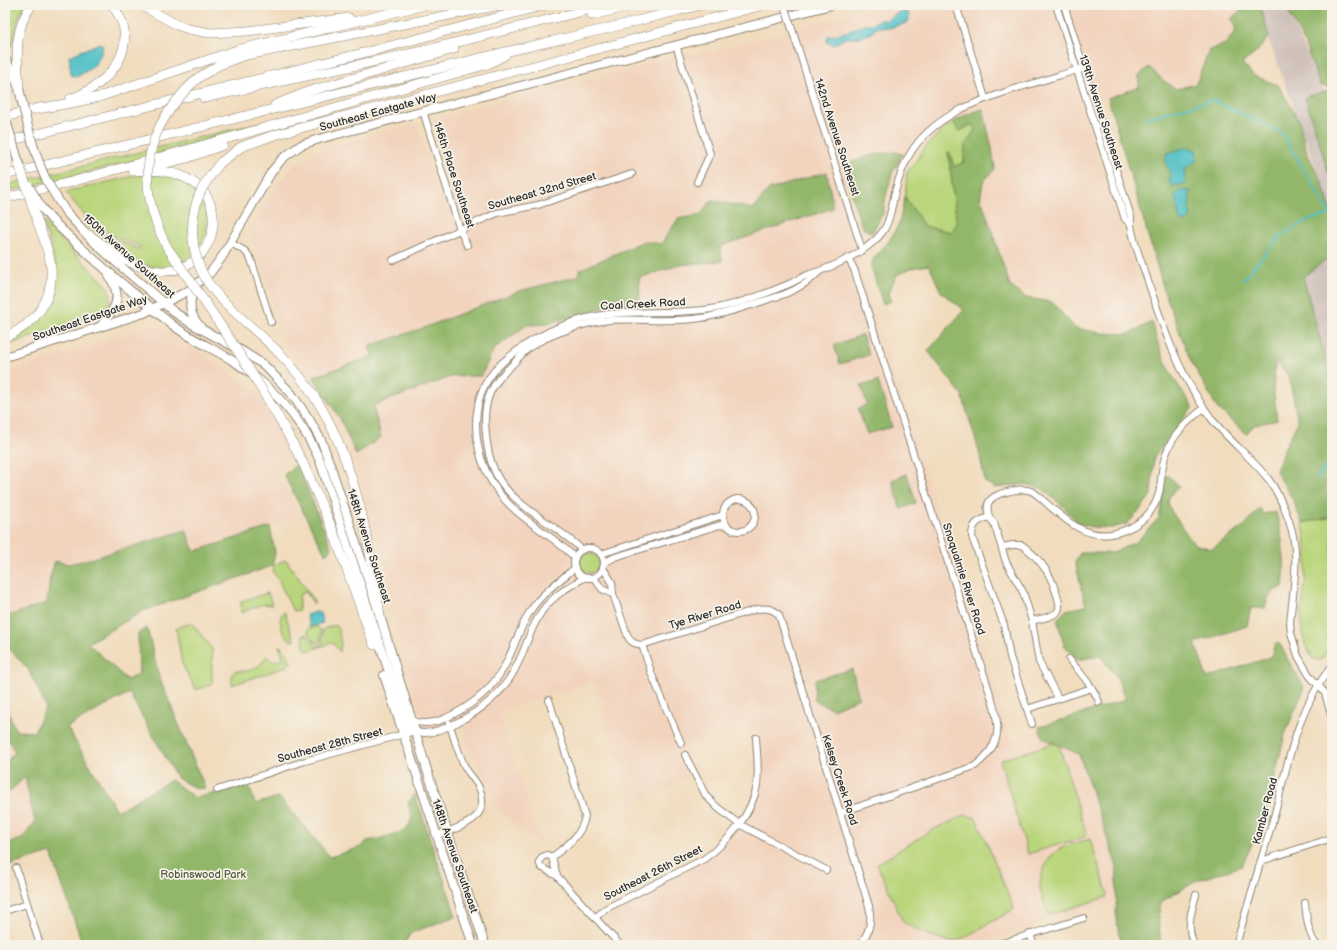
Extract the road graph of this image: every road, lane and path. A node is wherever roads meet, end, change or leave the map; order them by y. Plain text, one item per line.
1 (32, 5) edge
2 (112, 5) edge
3 (141, 5) edge
4 (424, 5) edge
5 (500, 5) edge
6 (545, 5) edge
7 (608, 5) edge
8 (635, 5) edge
9 (701, 5) edge
10 (763, 5) edge
11 (784, 5) edge
12 (831, 5) edge
13 (956, 5) edge
14 (1056, 5) edge
15 (1064, 5) edge
16 (398, 11) junction
17 (676, 45) junction
18 (518, 49) junction
19 (5, 58) edge
20 (1084, 68) junction
21 (1077, 70) junction
22 (19, 88) junction
23 (985, 98) junction
24 (37, 109) junction
25 (424, 111) junction
26 (258, 113) junction
27 (319, 113) junction
28 (5, 117) edge
29 (83, 124) junction
30 (5, 142) edge
31 (19, 164) junction
32 (133, 171) junction
33 (632, 174) dead end
34 (5, 175) edge
35 (71, 182) junction
36 (697, 182) dead end
37 (5, 198) edge
38 (1130, 224) junction
39 (460, 230) junction
40 (84, 232) junction
41 (231, 243) junction
42 (467, 245) dead end
43 (862, 250) junction
44 (848, 258) junction
45 (393, 260) dead end
46 (101, 266) junction
47 (818, 273) junction
48 (198, 284) junction
49 (164, 303) junction
50 (154, 308) junction
51 (271, 322) dead end
52 (100, 328) junction
53 (210, 334) junction
54 (5, 337) edge
55 (5, 357) edge
56 (278, 379) joint
57 (265, 384) joint
58 (1204, 408) junction
59 (723, 515) junction
60 (989, 517) junction
61 (727, 526) junction
62 (1002, 547) junction
63 (582, 550) junction
64 (601, 554) junction
65 (575, 558) junction
66 (604, 566) junction
67 (575, 568) junction
68 (584, 578) junction
69 (594, 578) junction
70 (613, 594) junction
71 (369, 614) junction
72 (380, 616) junction
73 (781, 619) joint
74 (1032, 621) junction
75 (374, 645) junction
76 (642, 645) junction
77 (1069, 659) dead end
78 (1332, 666) edge
79 (1318, 685) junction
80 (1092, 688) junction
81 (1058, 698) junction
82 (549, 700) dead end
83 (1099, 702) dead end
84 (1027, 709) junction
85 (1331, 715) edge
86 (447, 717) junction
87 (412, 720) junction
88 (1032, 724) dead end
89 (450, 726) junction
90 (415, 732) junction
91 (403, 735) junction
92 (756, 738) dead end
93 (681, 743) dead end
94 (685, 755) dead end
95 (217, 790) dead end
96 (840, 812) junction
97 (739, 824) junction
98 (447, 832) junction
99 (438, 835) junction
100 (1332, 838) edge
101 (552, 857) junction
102 (1261, 861) junction
103 (16, 868) dead end
104 (826, 870) dead end
105 (557, 876) junction
106 (1196, 895) dead end
107 (1305, 903) dead end
108 (27, 904) junction
109 (5, 911) edge
110 (595, 918) junction
111 (1084, 918) dead end
112 (1030, 934) junction
113 (40, 945) edge
114 (473, 945) edge
115 (485, 945) edge
116 (620, 945) edge
117 (859, 945) edge
118 (996, 945) edge
119 (1034, 945) edge
120 (1194, 945) edge
121 (1236, 945) edge
122 (1317, 945) edge

1 - 22 highway
2 - 24 highway
3 - 16 highway
4 - 16 highway
5 - 75 highway, bridge
6 - 29 highway
7 - 29 highway
8 - 26 highway
9 - 18 highway
10 - 72 highway, bridge
11 - 43 street, 142nd Avenue Southeast, bridge
12 - 17 main road, Southeast Eastgate Way
13 - 23 street
14 - 21 street, 139th Avenue Southeast
15 - 20 street, 139th Avenue Southeast
16 - 24 highway
17 - 25 main road, Southeast Eastgate Way
17 - 36 street
18 - 26 highway
18 - 27 highway
19 - 22 main road, 150th Avenue Southeast
20 - 21 street
20 - 38 street, 139th Avenue Southeast
21 - 23 street
21 - 38 street, 139th Avenue Southeast
22 - 40 main road, 150th Avenue Southeast, bridge
23 - 43 street
24 - 28 highway
25 - 39 street, 146th Place Southeast
25 - 41 main road, Southeast Eastgate Way
26 - 34 highway
27 - 32 highway
27 - 35 highway
28 - 31 main road, 150th Avenue Southeast, bridge
29 - 30 highway
31 - 46 main road, 150th Avenue Southeast, bridge
31 - 54 highway, bridge
32 - 35 highway
32 - 40 highway
33 - 39 street, Southeast 32nd Street
35 - 37 highway
38 - 58 street, 139th Avenue Southeast
39 - 42 street, 146th Place Southeast
39 - 45 street, Southeast 32nd Street
40 - 49 main road, 150th Avenue Southeast
41 - 48 main road, Southeast Eastgate Way
41 - 51 street
43 - 44 street, Coal Creek Road
44 - 47 street, Coal Creek Road
44 - 96 street, Snoqualmie River Road
46 - 50 main road, 150th Avenue Southeast
46 - 52 main road
47 - 63 street, Coal Creek Road
47 - 65 street, Coal Creek Road
48 - 49 main road, Southeast Eastgate Way
48 - 53 main road
49 - 50 main road, Southeast Eastgate Way
49 - 53 main road, 150th Avenue Southeast
50 - 52 main road, Southeast Eastgate Way
50 - 57 main road, 150th Avenue Southeast
52 - 55 main road, Southeast Eastgate Way
53 - 56 main road, 150th Avenue Southeast
56 - 72 main road, 148th Avenue Southeast
57 - 71 main road, 148th Avenue Southeast
58 - 60 street
58 - 79 street, 139th Avenue Southeast
59 - 61 street
59 - 61 street
59 - 64 street
60 - 62 street
60 - 84 street
61 - 66 street
62 - 74 street
62 - 74 street
63 - 64 street
63 - 65 street
64 - 66 street
65 - 67 street
66 - 69 street
66 - 70 street
67 - 68 street
67 - 86 street
68 - 69 street
68 - 89 street, Southeast 28th Street
69 - 70 street
70 - 76 street
71 - 75 main road, 148th Avenue Southeast
71 - 90 main road, 148th Avenue Southeast
72 - 87 main road, 148th Avenue Southeast
73 - 76 street, Tye River Road
73 - 96 street, Kelsey Creek Road
74 - 81 street
75 - 91 main road, 148th Avenue Southeast
76 - 93 street
77 - 80 street
78 - 79 street
79 - 85 street, 139th Avenue Southeast
79 - 102 street, Kamber Road
80 - 81 street
80 - 83 street
81 - 84 street
82 - 101 street
84 - 88 street
86 - 87 street
86 - 89 street
87 - 90 main road, 148th Avenue Southeast
89 - 90 street, Southeast 28th Street
89 - 98 street
90 - 91 street, Southeast 28th Street
90 - 98 main road, 148th Avenue Southeast
91 - 95 street, Southeast 28th Street
91 - 99 main road, 148th Avenue Southeast
92 - 97 street, Southeast 26th Street
94 - 97 street
96 - 117 street, Kelsey Creek Road
97 - 104 street
97 - 110 street, Southeast 26th Street
98 - 99 street
98 - 115 main road, 148th Avenue Southeast
99 - 114 main road, 148th Avenue Southeast
100 - 102 street
101 - 105 street
101 - 105 street
102 - 121 street, Kamber Road
103 - 108 street
105 - 110 street
106 - 120 street
107 - 122 street
108 - 109 street
108 - 113 street
110 - 116 street
111 - 112 street
112 - 118 street
112 - 119 street

